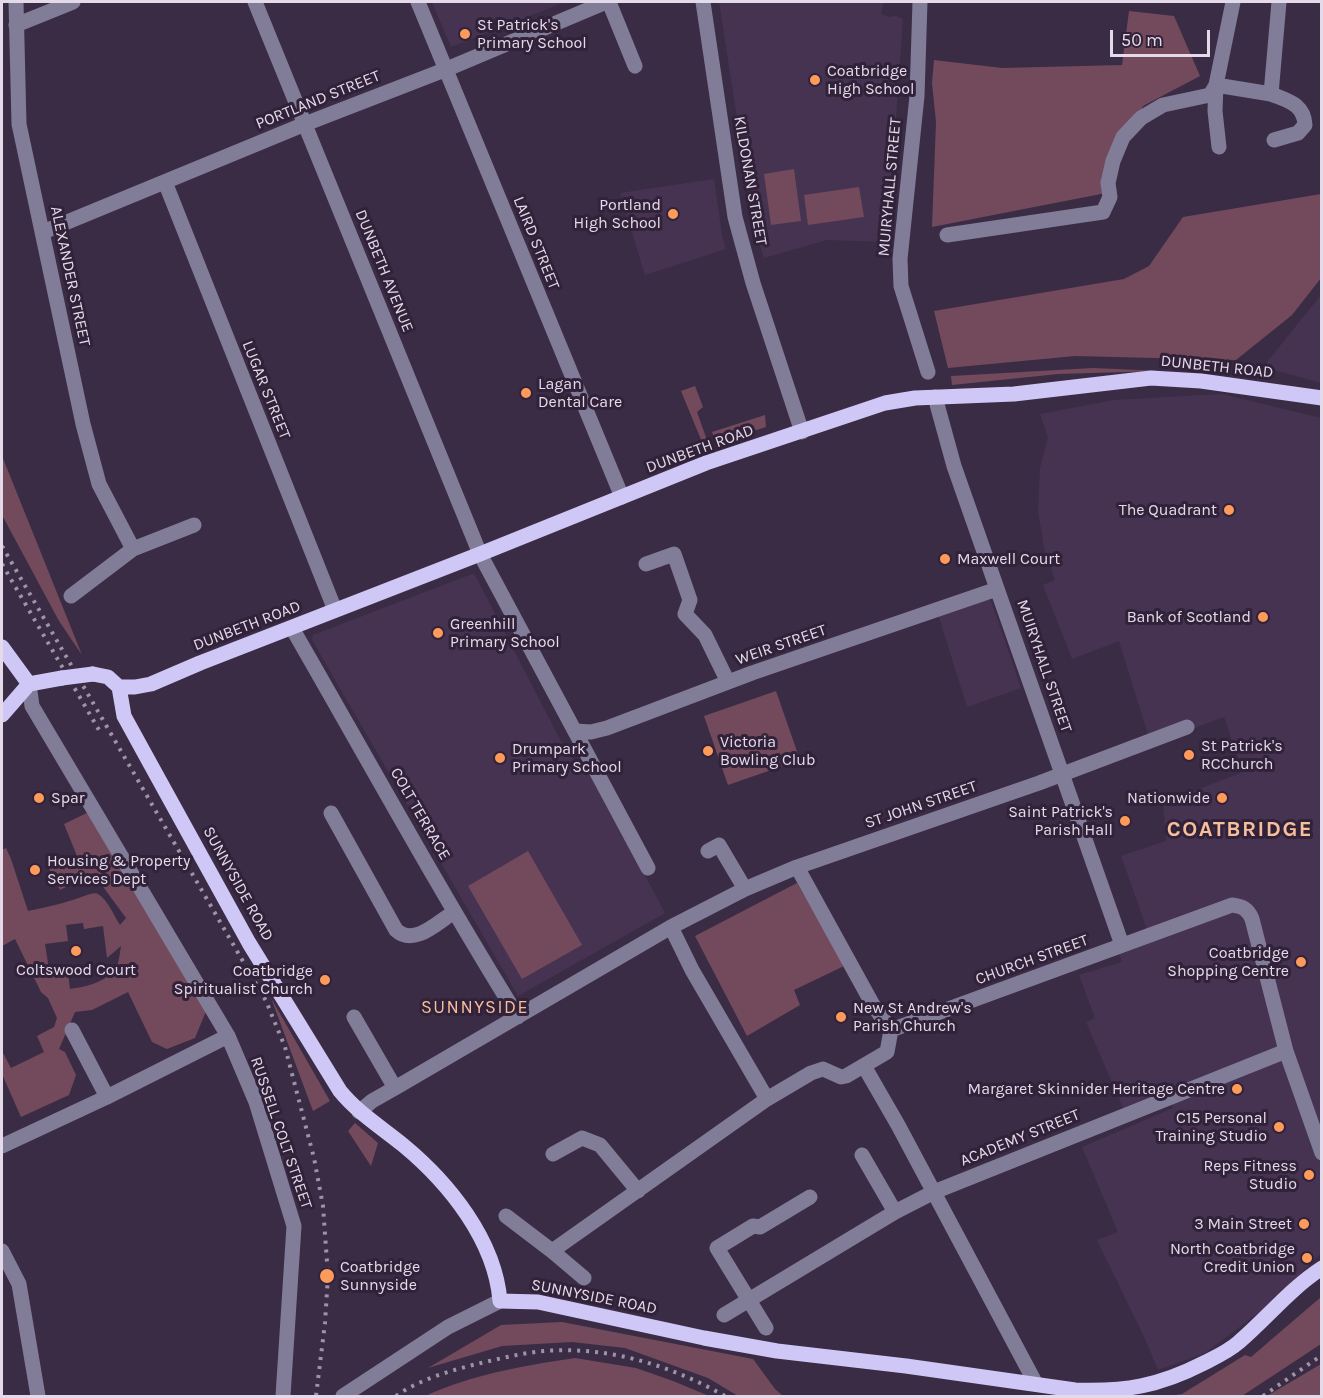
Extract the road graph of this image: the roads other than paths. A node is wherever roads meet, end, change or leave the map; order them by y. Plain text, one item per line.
1 (16, 2) edge
2 (73, 2) edge
3 (255, 2) edge
4 (418, 2) edge
5 (607, 2) edge
6 (703, 2) edge
7 (920, 2) edge
8 (1233, 2) edge
9 (1279, 2) edge
10 (16, 25) junction
11 (635, 66) dead end
12 (447, 69) junction
13 (1216, 85) junction
14 (1271, 94) junction
15 (305, 124) junction
16 (1274, 141) dead end
17 (1219, 147) dead end
18 (165, 182) junction
19 (43, 232) junction
20 (947, 235) dead end
21 (928, 372) dead end
22 (935, 397) junction
23 (1322, 398) edge
24 (802, 432) junction
25 (622, 497) junction
26 (194, 525) dead end
27 (134, 549) junction
28 (480, 554) junction
29 (646, 564) dead end
30 (997, 589) junction
31 (71, 596) dead end
32 (335, 610) junction
33 (292, 628) junction
34 (2, 647) edge
35 (728, 682) junction
36 (29, 684) junction
37 (119, 687) junction
38 (2, 715) edge
39 (1187, 727) dead end
40 (575, 731) junction
41 (1062, 774) junction
42 (332, 813) dead end
43 (708, 851) dead end
44 (797, 867) junction
45 (648, 868) dead end
46 (745, 889) junction
47 (454, 912) junction
48 (671, 927) junction
49 (1120, 946) junction
50 (354, 1017) dead end
51 (518, 1017) junction
52 (72, 1030) dead end
53 (891, 1030) junction
54 (228, 1036) junction
55 (1286, 1051) junction
56 (864, 1066) junction
57 (394, 1088) junction
58 (107, 1097) junction
59 (767, 1099) junction
60 (359, 1112) junction
61 (2, 1146) edge
62 (1322, 1153) edge
63 (553, 1154) dead end
64 (862, 1155) dead end
65 (638, 1191) junction
66 (934, 1192) junction
67 (810, 1197) dead end
68 (895, 1212) junction
69 (506, 1216) dead end
70 (2, 1251) edge
71 (552, 1251) junction
72 (1322, 1268) edge
73 (584, 1278) dead end
74 (748, 1299) junction
75 (501, 1301) junction
76 (724, 1315) dead end
77 (766, 1328) dead end
78 (1036, 1384) junction
79 (348, 1393) edge
80 (38, 1396) edge
81 (283, 1396) edge

1 - 10 street, ALEXANDER STREET
2 - 10 street
3 - 15 street, DUNBETH AVENUE
4 - 12 street, LAIRD STREET
5 - 11 street, PORTLAND STREET
5 - 12 street, PORTLAND STREET
6 - 24 street, KILDONAN STREET
7 - 21 street, MUIRYHALL STREET
8 - 13 street
9 - 14 street
10 - 19 street, ALEXANDER STREET
12 - 15 street, PORTLAND STREET
12 - 25 street, LAIRD STREET
13 - 14 street
13 - 17 street
13 - 20 street
14 - 16 street
15 - 18 street, PORTLAND STREET
15 - 28 street, DUNBETH AVENUE
18 - 19 street, PORTLAND STREET
18 - 32 street, LUGAR STREET
19 - 27 street, ALEXANDER STREET
22 - 23 main road, DUNBETH ROAD
22 - 24 main road, DUNBETH ROAD
22 - 30 street, MUIRYHALL STREET
24 - 25 main road, DUNBETH ROAD
25 - 28 main road, DUNBETH ROAD
26 - 27 street
27 - 31 street
28 - 32 main road, DUNBETH ROAD
28 - 40 street, DUNBETH AVENUE
29 - 35 street
30 - 35 street, WEIR STREET
30 - 41 street, MUIRYHALL STREET
32 - 33 main road, DUNBETH ROAD
33 - 37 main road, DUNBETH ROAD
33 - 47 street, COLT TERRACE
34 - 36 main road
35 - 40 street, WEIR STREET
36 - 37 main road, bridge
36 - 38 main road
36 - 54 street, RUSSELL COLT STREET
37 - 60 main road, SUNNYSIDE ROAD
39 - 41 street, ST JOHN STREET
40 - 45 street, DUNBETH AVENUE
41 - 44 street, ST JOHN STREET
41 - 49 street, MUIRYHALL STREET
42 - 47 street
43 - 46 street
44 - 46 street, ST JOHN STREET
44 - 53 street
46 - 48 street, ST JOHN STREET
47 - 51 street, COLT TERRACE
48 - 51 street, ST JOHN STREET
48 - 59 street
49 - 53 street, CHURCH STREET
49 - 55 street, CHURCH STREET
50 - 57 street
51 - 57 street, ST JOHN STREET
52 - 58 street
53 - 56 street
54 - 58 street
54 - 81 street, RUSSELL COLT STREET
55 - 62 street
55 - 66 street, ACADEMY STREET
56 - 59 street
56 - 66 street
57 - 60 street, ST JOHN STREET
58 - 61 street
59 - 65 street
60 - 75 main road, SUNNYSIDE ROAD
63 - 65 street
64 - 68 street
65 - 71 street
66 - 68 street, ACADEMY STREET
66 - 78 street
67 - 74 street
68 - 74 street, ACADEMY STREET
69 - 71 street
70 - 80 street
71 - 73 street
72 - 78 main road, SUNNYSIDE ROAD
74 - 76 street, ACADEMY STREET
74 - 77 street
75 - 78 main road, SUNNYSIDE ROAD
75 - 79 street

